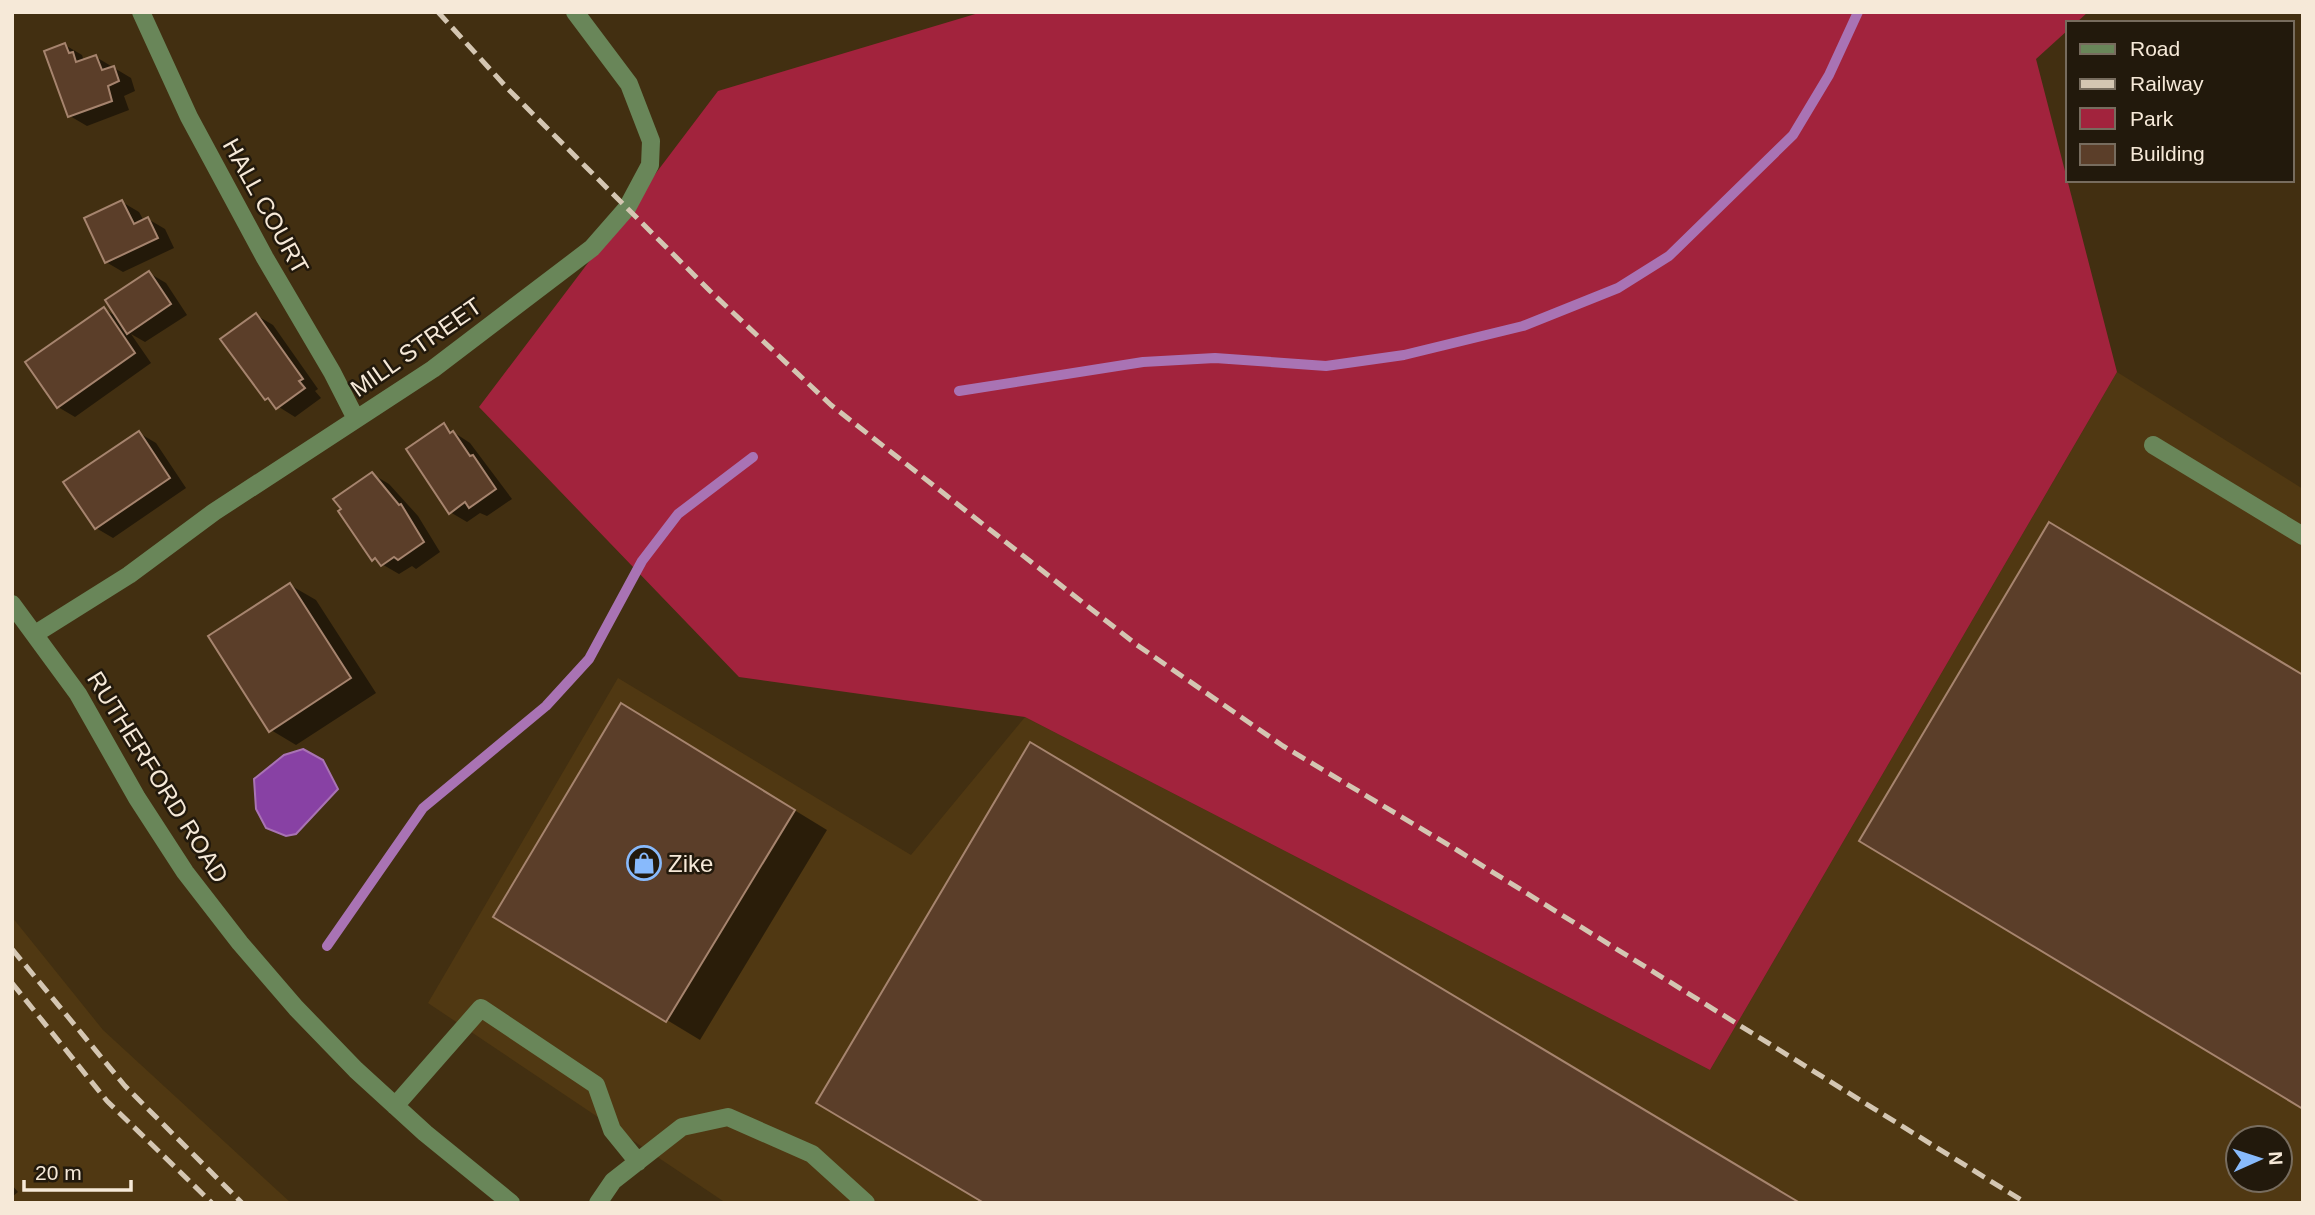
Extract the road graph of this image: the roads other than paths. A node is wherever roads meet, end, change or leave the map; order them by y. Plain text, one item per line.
1 (141, 12) edge
2 (575, 12) edge
3 (356, 419) junction
4 (2153, 445) dead end
5 (2303, 536) edge
6 (12, 604) edge
7 (35, 634) junction
8 (395, 1106) junction
9 (638, 1162) junction
10 (511, 1203) edge
11 (598, 1203) edge
12 (866, 1203) edge

1 - 3 street, HALL COURT
2 - 3 street, MILL STREET
3 - 7 street, MILL STREET
4 - 5 street
6 - 7 street, RUTHERFORD ROAD
7 - 8 street, RUTHERFORD ROAD
8 - 9 street
8 - 10 street, RUTHERFORD ROAD
9 - 11 street
9 - 12 street

